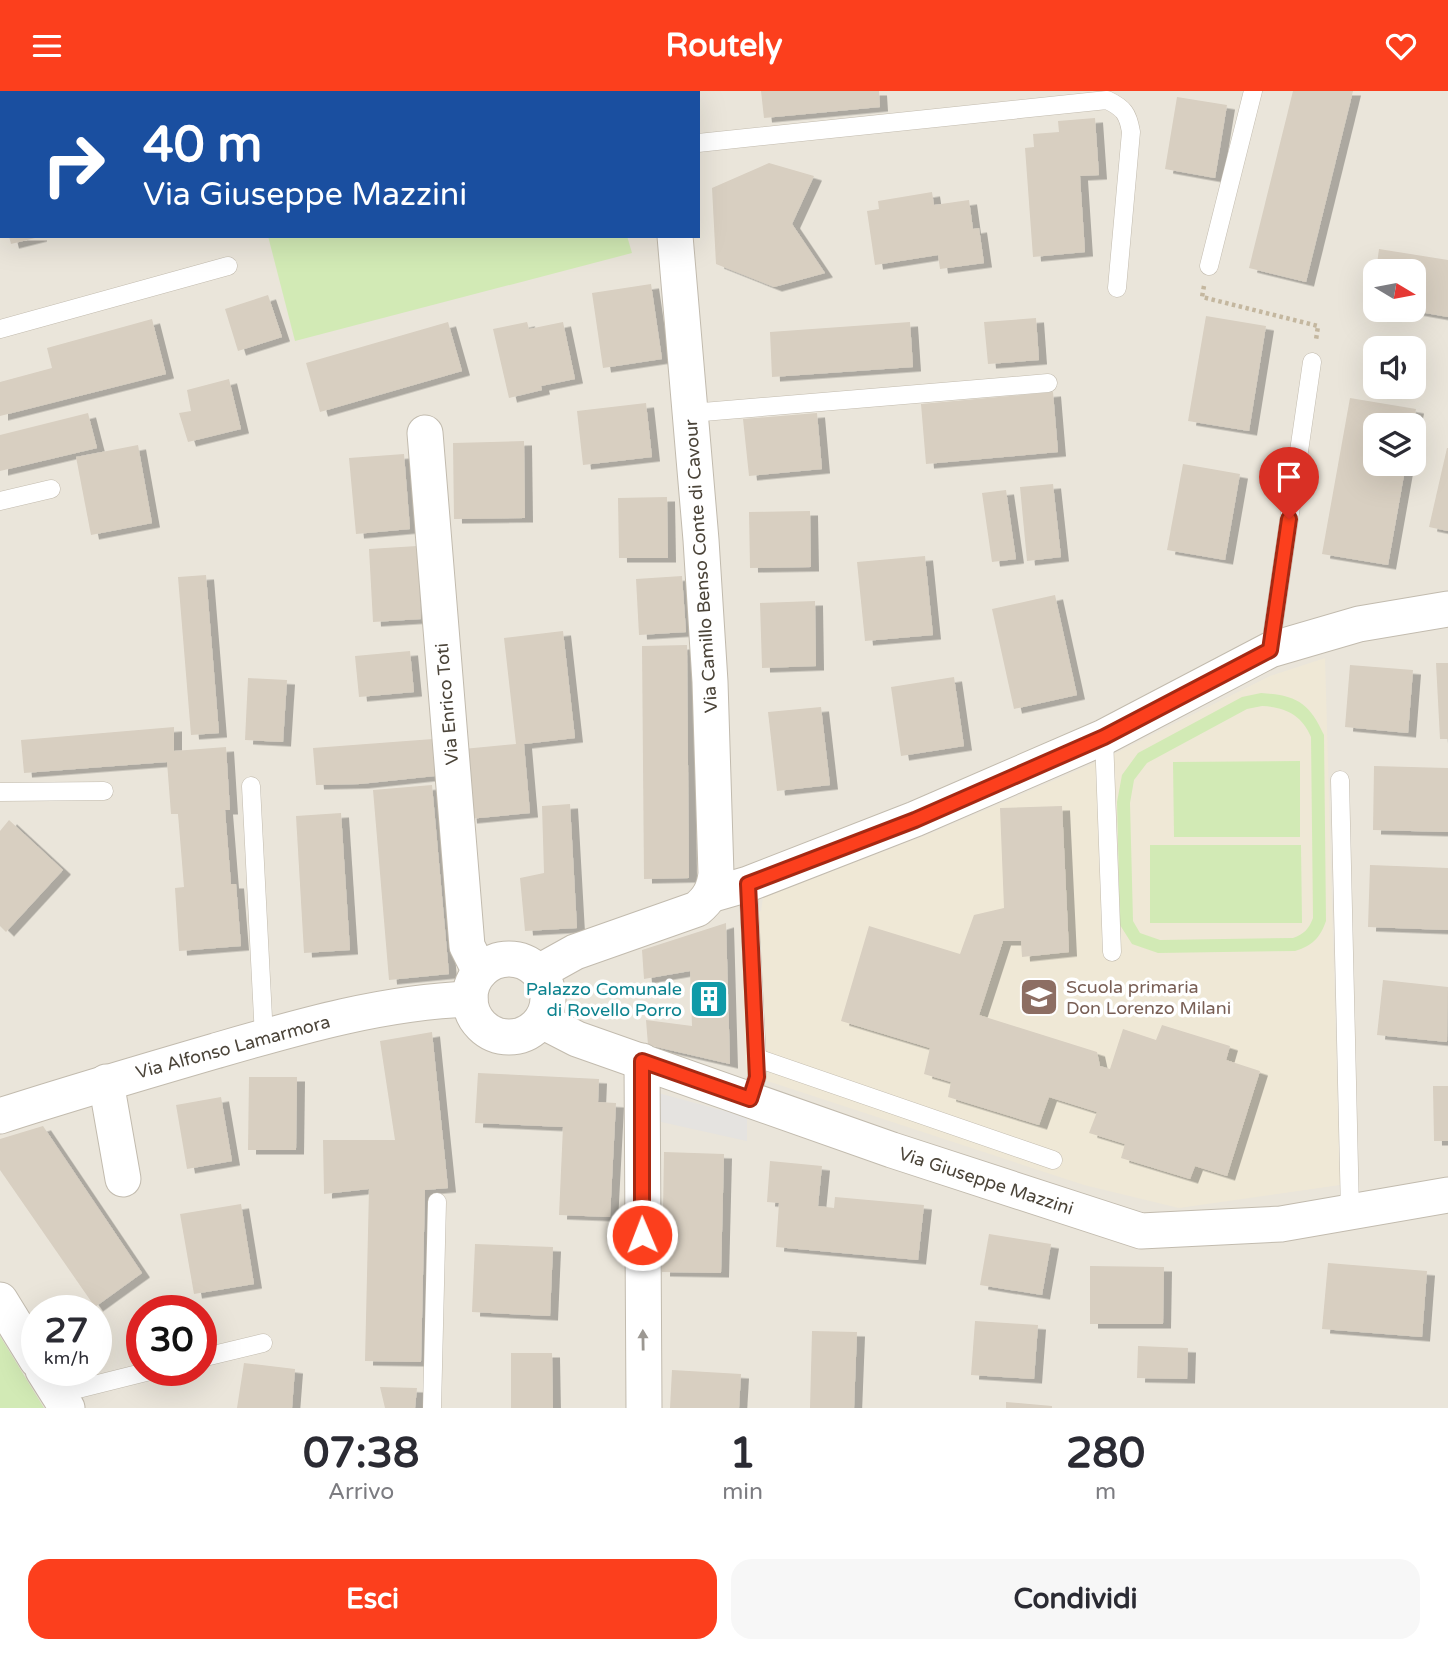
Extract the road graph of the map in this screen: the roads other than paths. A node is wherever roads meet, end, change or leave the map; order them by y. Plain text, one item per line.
1 (1253, 91) edge
2 (700, 143) edge
3 (675, 238) edge
4 (228, 266) dead end
5 (1209, 266) road end
6 (1117, 288) dead end
7 (0, 328) edge
8 (1312, 362) road end
9 (1048, 383) dead end
10 (691, 413) junction
11 (425, 433) dead end
12 (51, 489) dead end
13 (0, 501) edge
14 (1448, 610) edge
15 (1270, 650) junction
16 (1104, 737) junction
17 (1340, 780) dead end
18 (251, 786) dead end
19 (104, 791) dead end
20 (0, 792) edge
21 (748, 884) junction
22 (710, 895) junction
23 (1112, 952) dead end
24 (539, 972) junction
25 (475, 985) junction
26 (542, 1021) junction
27 (264, 1037) junction
28 (757, 1058) junction
29 (642, 1061) junction
30 (106, 1082) junction
31 (750, 1099) junction
32 (0, 1116) edge
33 (1053, 1160) dead end
34 (123, 1179) dead end
35 (1448, 1195) edge
36 (437, 1202) dead end
37 (1350, 1212) junction
38 (0, 1300) edge
39 (21, 1334) edge
40 (262, 1343) dead end
41 (217, 1354) edge
42 (126, 1376) edge
43 (56, 1391) edge
44 (432, 1408) edge
45 (644, 1408) edge

1 - 5 lane
2 - 6 lane
3 - 10 street, Via Camillo Benso Conte di Cavour
4 - 7 lane
8 - 15 lane
9 - 10 lane
10 - 22 street, Via Camillo Benso Conte di Cavour
11 - 25 street, Via Enrico Toti
12 - 13 lane
14 - 15 street
15 - 16 street
16 - 21 street
16 - 23 lane
17 - 37 lane
18 - 27 lane
19 - 20 lane
21 - 22 street
21 - 28 lane
22 - 24 street
24 - 25 street
24 - 26 street
25 - 26 street
25 - 27 street, Via Alfonso Lamarmora
26 - 29 street, Via Giuseppe Mazzini
27 - 30 street, Via Alfonso Lamarmora
28 - 31 lane
28 - 33 lane
29 - 31 street, Via Giuseppe Mazzini
45 -> 29 street
30 - 32 street, Via Alfonso Lamarmora
30 - 34 street
31 - 37 street, Via Giuseppe Mazzini
35 - 37 street, Via Giuseppe Mazzini
36 - 44 lane
38 - 39 street
40 - 41 lane
42 - 43 lane

